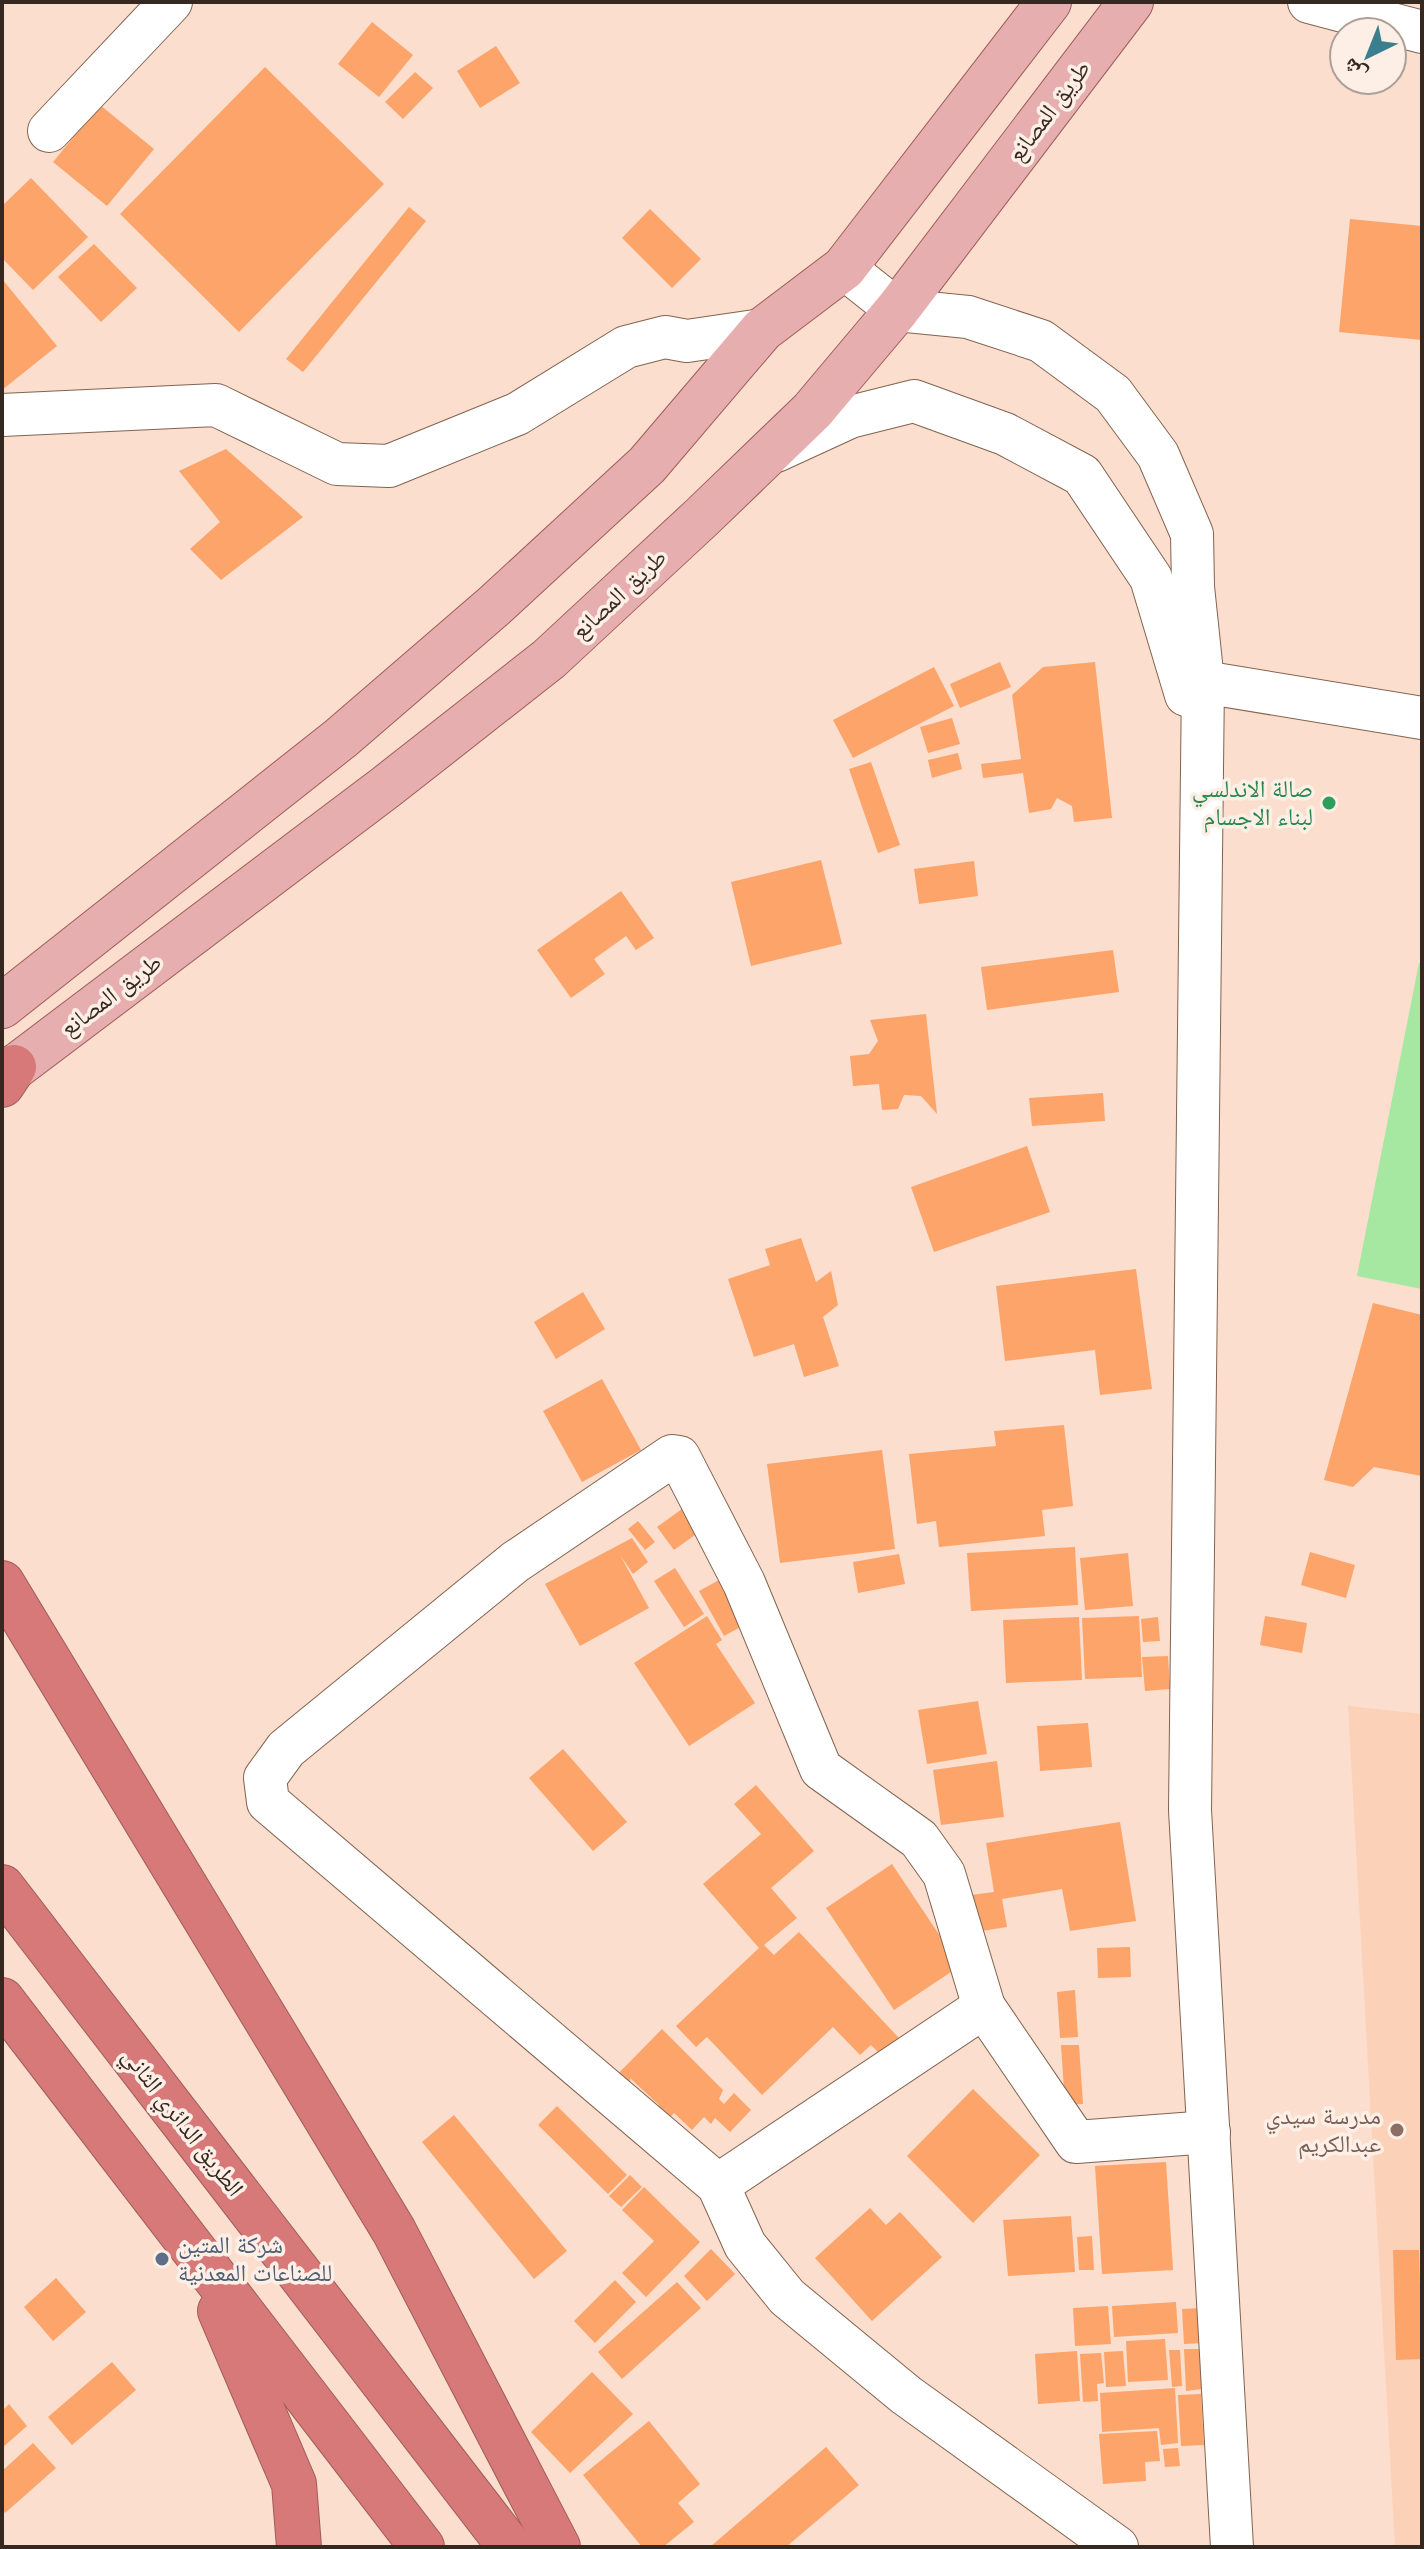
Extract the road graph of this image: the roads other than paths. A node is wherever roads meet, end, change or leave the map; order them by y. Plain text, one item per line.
1 (171, 2) edge
2 (1049, 2) edge
3 (1131, 2) edge
4 (1309, 2) edge
5 (1422, 32) edge
6 (49, 131) dead end
7 (844, 268) junction
8 (897, 310) junction
9 (762, 330) junction
10 (2, 415) edge
11 (764, 457) junction
12 (1203, 682) junction
13 (1422, 718) edge
14 (1202, 748) junction
15 (2, 1006) edge
16 (6, 1076) edge
17 (2, 1583) edge
18 (2, 1887) edge
19 (2, 2000) edge
20 (984, 2007) junction
21 (1209, 2132) junction
22 (718, 2185) junction
23 (191, 2246) junction
24 (299, 2547) edge
25 (422, 2547) edge
26 (510, 2547) edge
27 (558, 2547) edge
28 (1117, 2547) edge
29 (1232, 2547) edge

1 - 6 street
2 - 7 main road
3 - 8 main road, طريق المصانع
4 - 5 street
7 - 8 street
7 - 9 main road
8 - 11 main road, طريق المصانع
8 - 12 street
9 - 10 street
9 - 15 main road
11 - 14 street
11 - 16 main road, طريق المصانع
12 - 13 street
12 - 14 street
14 - 21 street
17 - 27 highway
18 - 26 highway, الطريق الدائري الثاني
19 - 23 highway
20 - 21 street
20 - 22 street
20 - 22 street
21 - 29 street
22 - 28 street
23 - 24 highway
23 - 25 highway

